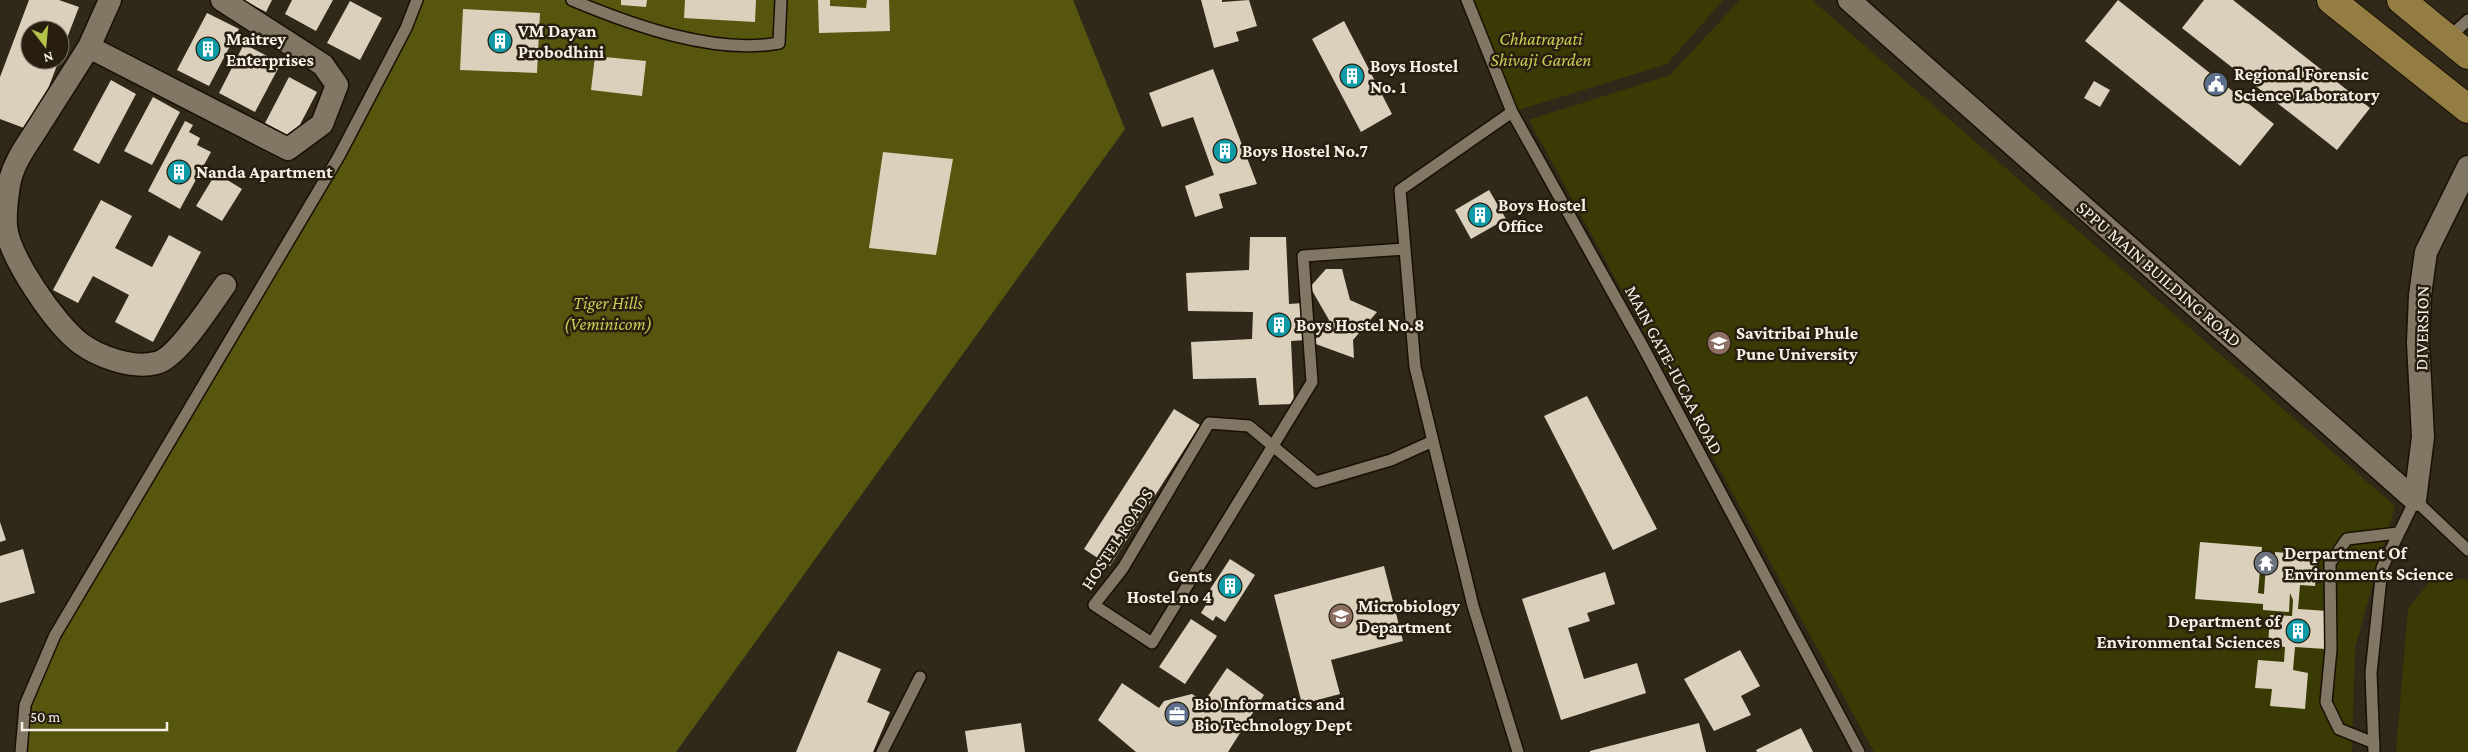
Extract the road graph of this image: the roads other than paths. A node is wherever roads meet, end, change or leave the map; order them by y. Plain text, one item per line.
1 (110, 0) edge
2 (222, 0) edge
3 (417, 0) edge
4 (572, 0) edge
5 (781, 0) edge
6 (1467, 0) edge
7 (1849, 0) edge
8 (2331, 0) edge
9 (2401, 0) edge
10 (2468, 20) edge
11 (89, 47) junction
12 (2458, 47) edge
13 (2468, 109) edge
14 (1512, 112) junction
15 (2468, 167) edge
16 (3, 208) edge
17 (1405, 249) junction
18 (225, 285) dead end
19 (1433, 441) junction
20 (1274, 446) junction
21 (2415, 500) junction
22 (2398, 533) junction
23 (2468, 550) edge
24 (920, 677) dead end
25 (2374, 748) edge
26 (21, 752) edge
27 (882, 752) edge
28 (1518, 752) edge
29 (1859, 752) edge

1 - 11 street
2 - 11 street
3 - 26 lane
4 - 5 lane
6 - 14 lane, MAIN GATE-IUCAA ROAD
7 - 21 street, SPPU MAIN BUILDING ROAD
8 - 13 main road
9 - 12 main road
10 - 12 lane
11 - 16 street
14 - 17 lane
14 - 29 lane, MAIN GATE-IUCAA ROAD
15 - 21 street, DIVERSION
16 - 18 street
17 - 19 lane
17 - 20 lane, HOSTEL ROADS
19 - 20 lane
19 - 28 lane
20 - 20 lane, HOSTEL ROADS
21 - 22 lane
21 - 23 lane, SPPU MAIN BUILDING ROAD
22 - 25 lane
22 - 25 lane
24 - 27 lane

